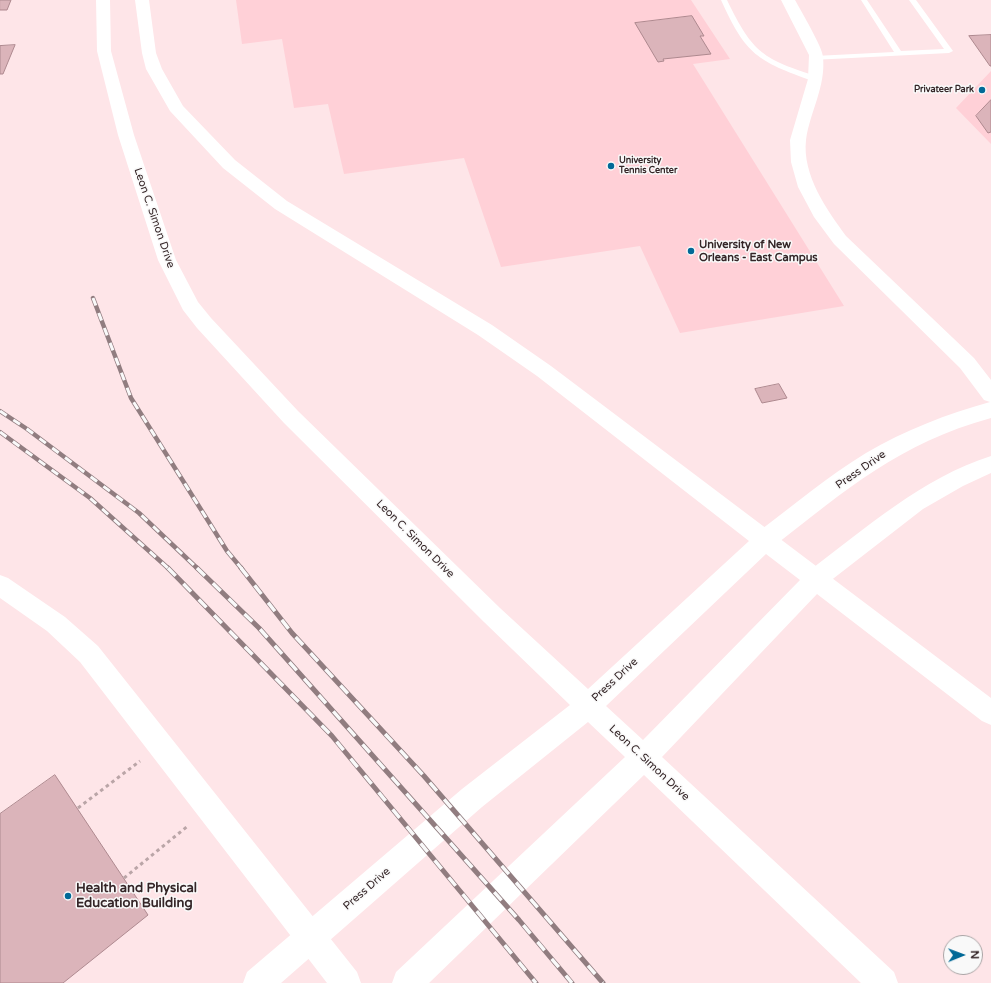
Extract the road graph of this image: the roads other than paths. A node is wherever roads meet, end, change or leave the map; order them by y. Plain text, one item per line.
1 (103, 0) edge
2 (142, 0) edge
3 (724, 0) edge
4 (788, 0) edge
5 (864, 0) edge
6 (912, 0) edge
7 (899, 54) junction
8 (815, 58) junction
9 (816, 79) junction
10 (991, 395) edge
11 (991, 410) edge
12 (991, 464) edge
13 (766, 539) junction
14 (818, 578) junction
15 (0, 586) edge
16 (588, 706) junction
17 (991, 713) edge
18 (644, 757) junction
19 (258, 983) edge
20 (346, 983) edge
21 (407, 983) edge
22 (883, 983) edge

1 - 16 main road, Leon C. Simon Drive
2 - 13 main road
3 - 9 lane
4 - 8 main road
5 - 7 lane
6 - 7 lane
7 - 8 lane
8 - 9 main road
9 - 10 main road
11 - 13 main road, Press Drive
12 - 14 main road
13 - 14 main road
13 - 16 main road, Press Drive
14 - 17 main road
14 - 18 main road
15 - 20 main road
16 - 18 main road, Leon C. Simon Drive
16 - 19 main road, Press Drive
18 - 21 main road
18 - 22 main road, Leon C. Simon Drive

